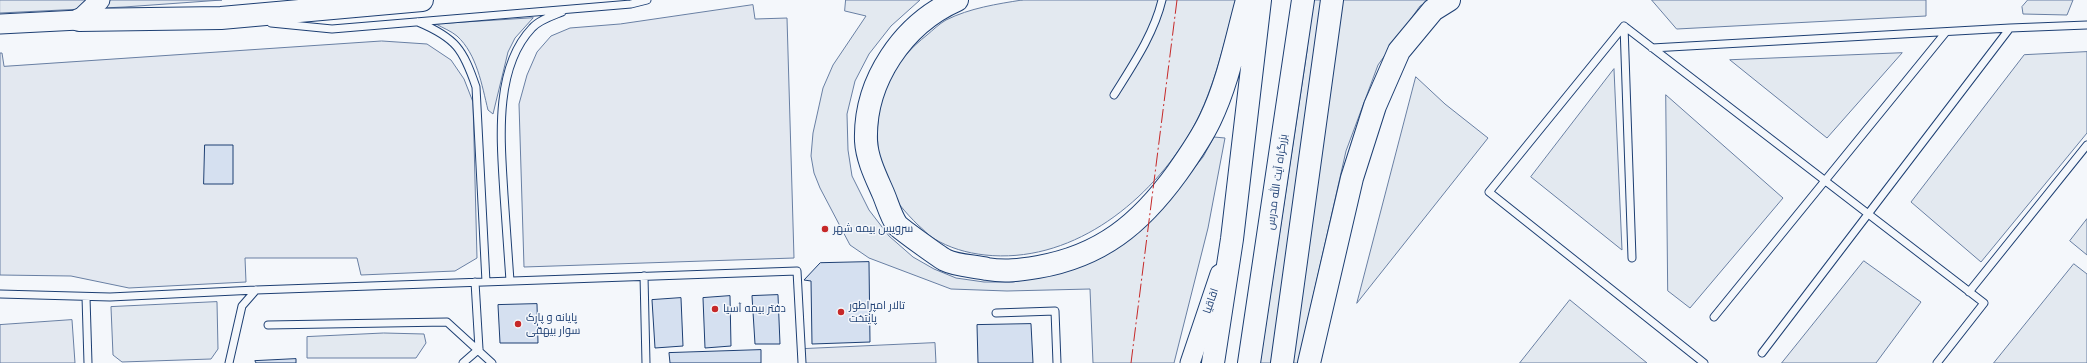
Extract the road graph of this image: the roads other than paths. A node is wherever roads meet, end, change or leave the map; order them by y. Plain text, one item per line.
1 (100, 0) edge
2 (422, 0) edge
3 (647, 0) edge
4 (957, 0) edge
5 (1162, 0) edge
6 (1247, 0) edge
7 (1260, 0) edge
8 (1303, 0) edge
9 (1332, 0) edge
10 (1449, 0) edge
11 (568, 9) junction
12 (221, 18) junction
13 (79, 20) junction
14 (416, 21) junction
15 (0, 24) edge
16 (2087, 25) edge
17 (1624, 26) junction
18 (2010, 28) junction
19 (1946, 32) junction
20 (1652, 48) junction
21 (1114, 95) dead end
22 (2087, 145) edge
23 (1825, 181) junction
24 (1868, 214) junction
25 (1232, 239) junction
26 (1632, 258) dead end
27 (644, 276) junction
28 (510, 281) junction
29 (475, 282) junction
30 (486, 282) junction
31 (256, 290) junction
32 (1969, 292) junction
33 (0, 294) edge
34 (86, 297) junction
35 (996, 313) dead end
36 (1714, 317) dead end
37 (268, 325) dead end
38 (479, 349) junction
39 (1762, 353) dead end
40 (88, 363) edge
41 (229, 363) edge
42 (463, 363) edge
43 (492, 363) edge
44 (646, 363) edge
45 (802, 363) edge
46 (1057, 363) edge
47 (1190, 363) edge
48 (1213, 363) edge
49 (1250, 363) edge
50 (1282, 363) edge
51 (1309, 363) edge
52 (1704, 363) edge
53 (1937, 363) edge

1 - 13 main road
2 - 12 highway
3 - 11 lane
4 - 6 highway
5 - 21 lane
7 - 25 highway
8 - 49 highway, بزرگراه آیت الله مدرس
9 - 50 highway
10 - 51 highway
11 - 14 lane
11 - 28 lane
12 - 13 highway
12 - 14 lane
13 - 15 main road
14 - 30 lane
16 - 18 lane
17 - 20 lane
17 - 26 lane
17 - 52 lane
18 - 19 lane
18 - 24 lane
19 - 20 lane
19 - 23 lane
20 - 23 lane
22 - 32 lane
23 - 24 lane
23 - 36 lane
24 - 32 lane
24 - 39 lane
25 - 47 main road, اقاقیا
25 - 48 highway
27 - 28 lane
27 - 44 lane
27 - 45 lane
28 - 30 lane
29 - 30 lane
29 - 31 lane
29 - 38 lane
31 - 34 lane
31 - 41 lane
32 - 53 lane
33 - 34 lane
34 - 40 lane
35 - 46 lane
37 - 38 lane
38 - 42 lane
38 - 43 lane

